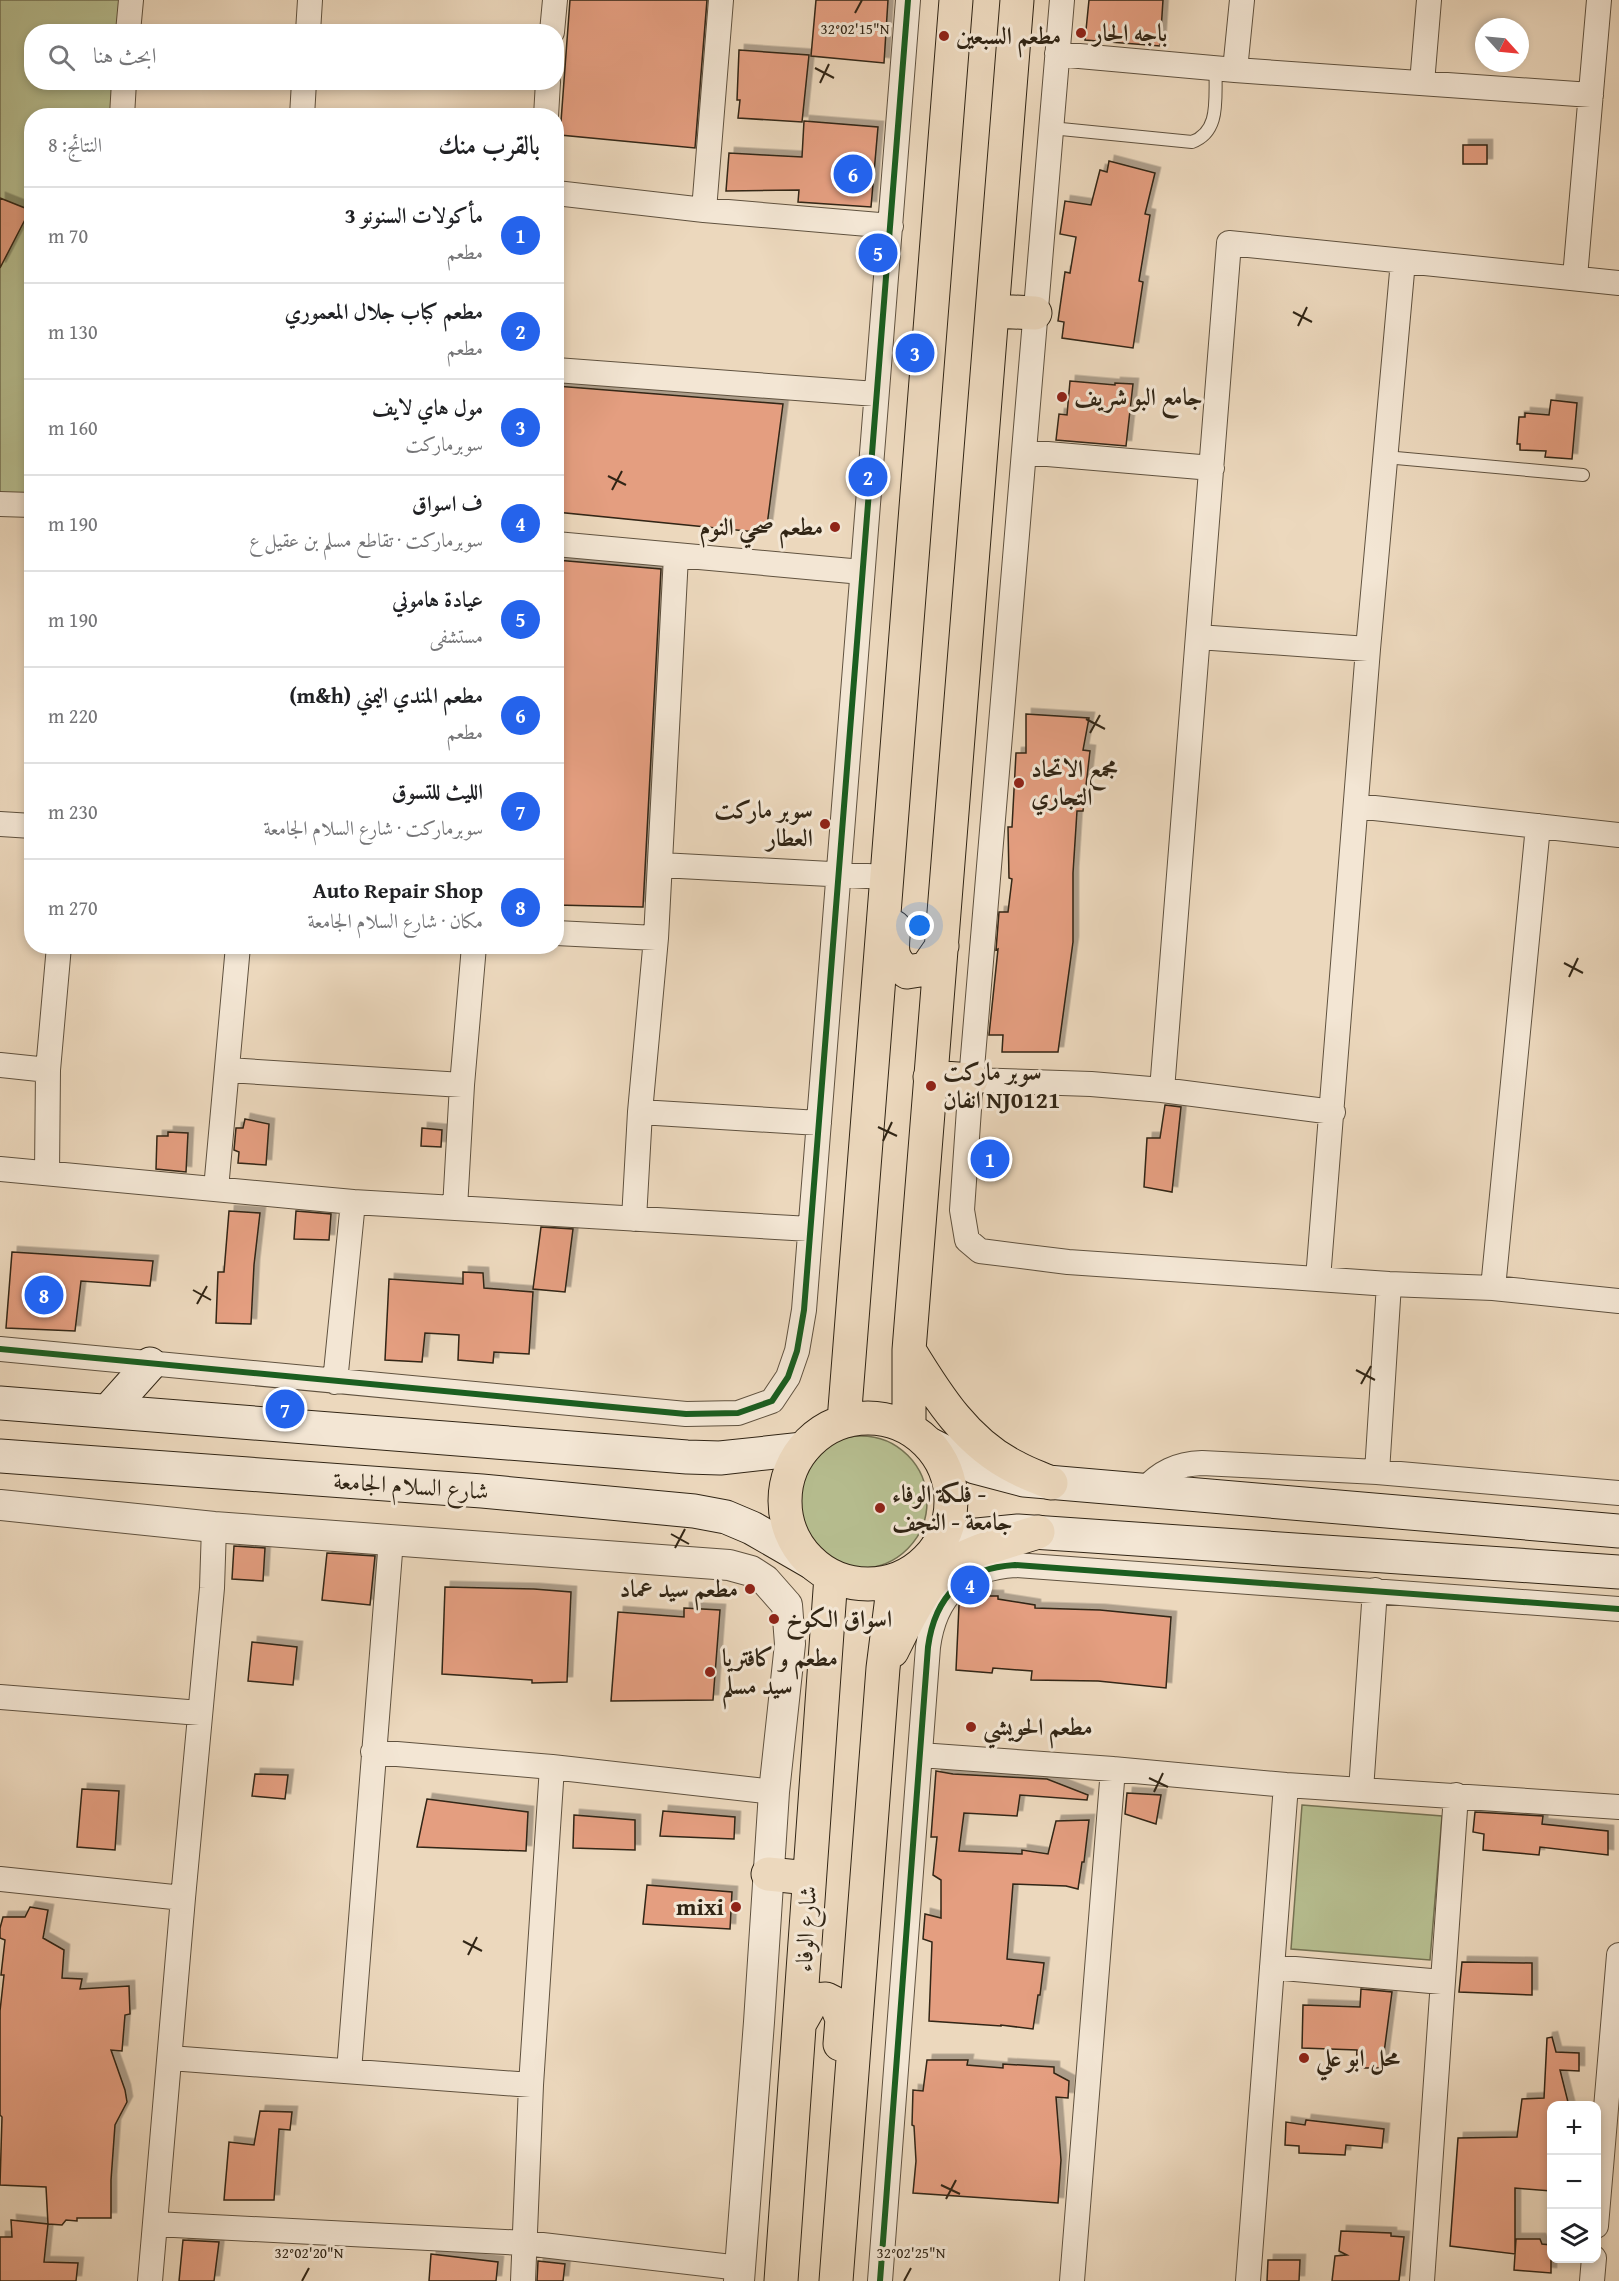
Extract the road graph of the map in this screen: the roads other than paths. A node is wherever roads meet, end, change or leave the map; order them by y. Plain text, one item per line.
1 (131, 0) edge
2 (310, 0) edge
3 (555, 0) edge
4 (721, 0) edge
5 (908, 0) edge
6 (956, 0) edge
7 (1017, 0) edge
8 (1062, 0) edge
9 (1242, 0) edge
10 (1429, 0) edge
11 (1599, 0) edge
12 (129, 24) edge
13 (308, 24) edge
14 (553, 24) edge
15 (1057, 54) junction
16 (1226, 69) junction
17 (1422, 83) junction
18 (124, 90) edge
19 (304, 90) edge
20 (548, 90) edge
21 (1591, 95) junction
22 (122, 108) edge
23 (302, 108) edge
24 (546, 108) edge
25 (1051, 128) junction
26 (564, 194) edge
27 (704, 210) junction
28 (891, 226) junction
29 (1403, 261) junction
30 (1575, 278) junction
31 (1619, 283) edge
32 (993, 311) junction
33 (1035, 313) junction
34 (564, 371) edge
35 (876, 394) junction
36 (1024, 452) junction
37 (1385, 457) junction
38 (1212, 468) junction
39 (1583, 475) dead end
40 (0, 504) edge
41 (24, 505) edge
42 (564, 545) edge
43 (676, 556) junction
44 (862, 572) junction
45 (1198, 637) junction
46 (1368, 649) junction
47 (1356, 806) junction
48 (0, 824) edge
49 (24, 825) edge
50 (1538, 826) junction
51 (890, 831) junction
52 (1619, 835) edge
53 (661, 865) junction
54 (837, 874) junction
55 (886, 877) junction
56 (564, 933) edge
57 (656, 938) junction
58 (942, 946) junction
59 (58, 954) edge
60 (237, 954) edge
61 (473, 954) edge
62 (0, 1065) edge
63 (48, 1070) junction
64 (228, 1070) junction
65 (930, 1077) junction
66 (971, 1080) junction
67 (462, 1085) junction
68 (1162, 1090) junction
69 (640, 1112) junction
70 (1333, 1112) junction
71 (819, 1123) junction
72 (0, 1169) edge
73 (47, 1173) junction
74 (216, 1189) junction
75 (353, 1202) junction
76 (455, 1208) junction
77 (634, 1219) junction
78 (810, 1229) junction
79 (1318, 1279) junction
80 (1389, 1284) junction
81 (1493, 1288) junction
82 (1619, 1301) edge
83 (0, 1349) edge
84 (909, 1350) junction
85 (150, 1364) junction
86 (335, 1382) junction
87 (0, 1403) edge
88 (108, 1412) junction
89 (844, 1421) junction
90 (920, 1436) junction
91 (449, 1438) junction
92 (802, 1449) junction
93 (0, 1456) edge
94 (1377, 1472) junction
95 (1051, 1483) junction
96 (443, 1489) junction
97 (1143, 1491) junction
98 (1619, 1493) edge
99 (0, 1505) edge
100 (214, 1527) junction
101 (1619, 1531) edge
102 (1038, 1532) junction
103 (391, 1540) junction
104 (938, 1546) junction
105 (821, 1569) junction
106 (1619, 1572) edge
107 (894, 1581) junction
108 (1375, 1590) junction
109 (1619, 1609) edge
110 (883, 1668) junction
111 (0, 1697) edge
112 (200, 1713) junction
113 (373, 1752) junction
114 (920, 1755) junction
115 (552, 1767) junction
116 (1113, 1769) junction
117 (1286, 1785) junction
118 (1361, 1790) junction
119 (774, 1792) junction
120 (1456, 1795) junction
121 (1619, 1807) edge
122 (768, 1874) junction
123 (809, 1878) junction
124 (0, 1879) edge
125 (183, 1898) junction
126 (1619, 1955) edge
127 (1272, 1967) junction
128 (1442, 1982) junction
129 (800, 2023) junction
130 (170, 2058) junction
131 (349, 2071) junction
132 (531, 2085) junction
133 (846, 2151) junction
134 (1597, 2209) edge
135 (155, 2224) junction
136 (525, 2243) junction
137 (1594, 2263) edge
138 (740, 2274) edge
139 (150, 2281) edge
140 (523, 2281) edge
141 (781, 2281) edge
142 (836, 2281) edge
143 (880, 2281) edge
144 (1072, 2281) edge
145 (1248, 2281) edge
146 (1422, 2281) edge
147 (1592, 2281) edge

1 - 12 street
2 - 13 street
3 - 14 street
4 - 27 street
5 - 28 street
6 - 51 main road
7 - 32 main road
8 - 15 street
9 - 16 street
10 - 17 street
11 - 21 street
15 - 16 street
15 - 25 street
16 - 17 street
16 - 25 lane
17 - 21 street
18 - 22 street
19 - 23 street
20 - 24 street
21 - 30 street
25 - 33 street
26 - 27 street
27 - 28 street
28 - 35 street
29 - 30 street
29 - 37 street
29 - 38 street
30 - 31 street
32 - 33 main road
32 - 58 main road
33 - 36 street
34 - 35 street
35 - 44 street
36 - 38 street
36 - 66 street
37 - 39 lane
37 - 46 street
38 - 45 street
40 - 41 street
42 - 43 street
43 - 44 street
43 - 53 street
44 - 54 street
45 - 46 street
45 - 68 street
46 - 47 street
47 - 50 street
47 - 70 street
48 - 49 street
50 - 52 street
50 - 81 street
51 - 55 main road
51 - 58 main road
53 - 54 street
53 - 57 street
54 - 55 street
54 - 71 street
55 - 89 main road
56 - 57 street
57 - 69 street
58 - 65 main road
59 - 63 street
60 - 64 street
61 - 67 street
62 - 63 street
63 - 73 street
64 - 67 street
64 - 74 street
65 - 66 main road
65 - 84 main road
66 - 68 street
66 - 79 street
67 - 76 street
68 - 70 street
69 - 71 street
69 - 77 street
70 - 79 street
71 - 78 street
72 - 73 street
73 - 74 street
74 - 75 street
75 - 76 street
75 - 86 street
76 - 77 street
77 - 78 street
78 - 86 street
79 - 80 street
80 - 81 street
80 - 94 street
81 - 82 street
83 - 85 street
84 - 90 main road
84 - 95 main road
85 - 86 street
85 - 88 main road
87 - 88 main road, شارع السلام الجامعة
88 - 91 main road, شارع السلام الجامعة
89 - 90 main road
89 - 92 main road
90 - 95 main road
90 - 104 main road
91 - 92 main road, شارع السلام الجامعة
91 - 96 main road
92 - 105 main road
93 - 96 main road, شارع السلام الجامعة
94 - 97 street
94 - 98 street
95 - 97 main road
96 - 105 main road, شارع السلام الجامعة
97 - 101 main road
99 - 100 street
100 - 103 street
100 - 112 street
102 - 104 main road
102 - 106 main road
102 - 110 main road
103 - 113 street
103 - 119 street
104 - 107 main road
105 - 107 main road
105 - 123 main road, شارع الوفاء
107 - 110 main road
108 - 109 street
108 - 114 street
108 - 118 street
110 - 133 main road
111 - 112 street
112 - 125 street
113 - 115 street
113 - 131 street
114 - 116 street
114 - 143 street
115 - 119 street
115 - 132 street
116 - 117 street
116 - 144 street
117 - 118 street
117 - 127 street
118 - 120 street
119 - 122 street
120 - 121 street
120 - 128 street
122 - 123 main road
122 - 138 street
123 - 129 main road, شارع الوفاء
124 - 125 street
125 - 130 street
126 - 134 street
127 - 128 street
127 - 145 street
128 - 146 street
129 - 133 main road
129 - 141 main road, شارع الوفاء
130 - 131 street
130 - 135 street
131 - 132 street
132 - 136 street
133 - 142 main road
135 - 136 street
135 - 139 street
136 - 138 street
136 - 140 street
137 - 147 street

